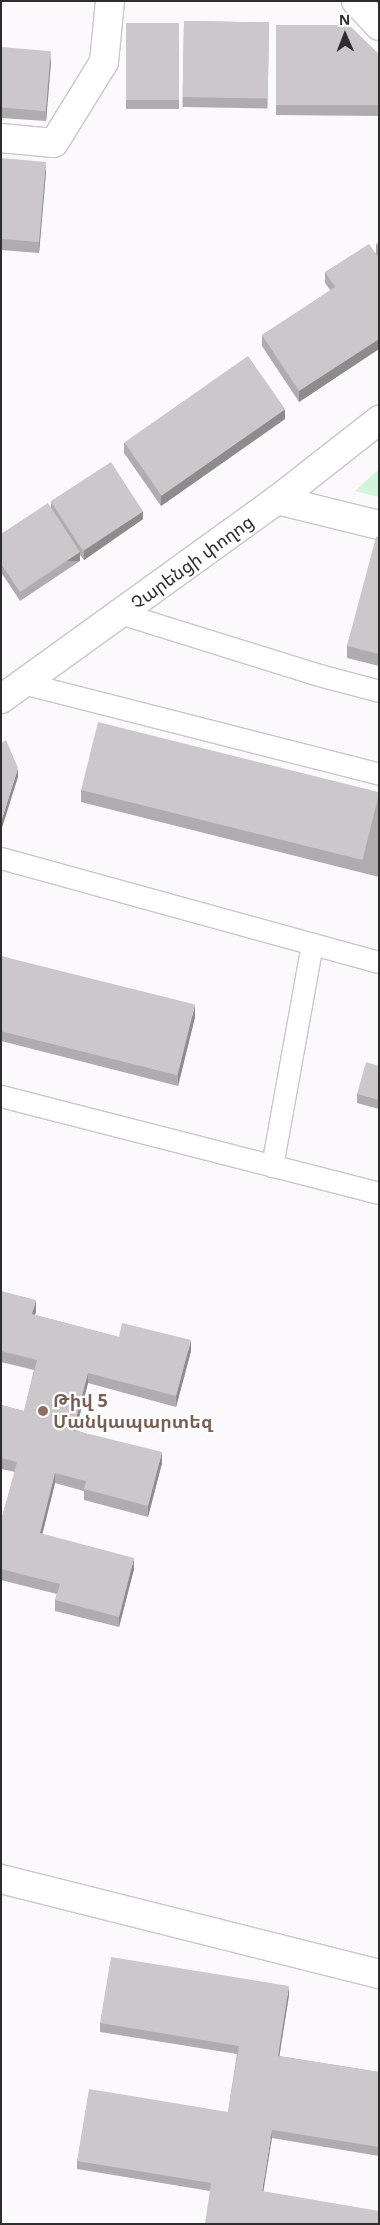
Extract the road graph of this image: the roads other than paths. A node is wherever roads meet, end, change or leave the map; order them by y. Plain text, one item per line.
1 (110, 1) edge
2 (356, 1) edge
3 (379, 26) edge
4 (1, 138) edge
5 (379, 420) edge
6 (278, 500) junction
7 (379, 525) edge
8 (120, 613) junction
9 (23, 684) junction
10 (379, 691) edge
11 (1, 699) edge
12 (379, 774) edge
13 (1, 858) edge
14 (312, 944) junction
15 (379, 962) edge
16 (1, 1096) edge
17 (272, 1166) junction
18 (379, 1193) edge
19 (1, 1879) edge
20 (379, 1974) edge

1 - 4 street
2 - 3 street
5 - 6 street, Չարենցի փողոց
6 - 7 street
6 - 8 street, Չարենցի փողոց
8 - 9 street, Չարենցի փողոց
8 - 10 lane
9 - 11 street, Չարենցի փողոց
9 - 12 lane
13 - 14 lane
14 - 15 lane
14 - 17 lane
16 - 17 lane
17 - 18 lane
19 - 20 street

